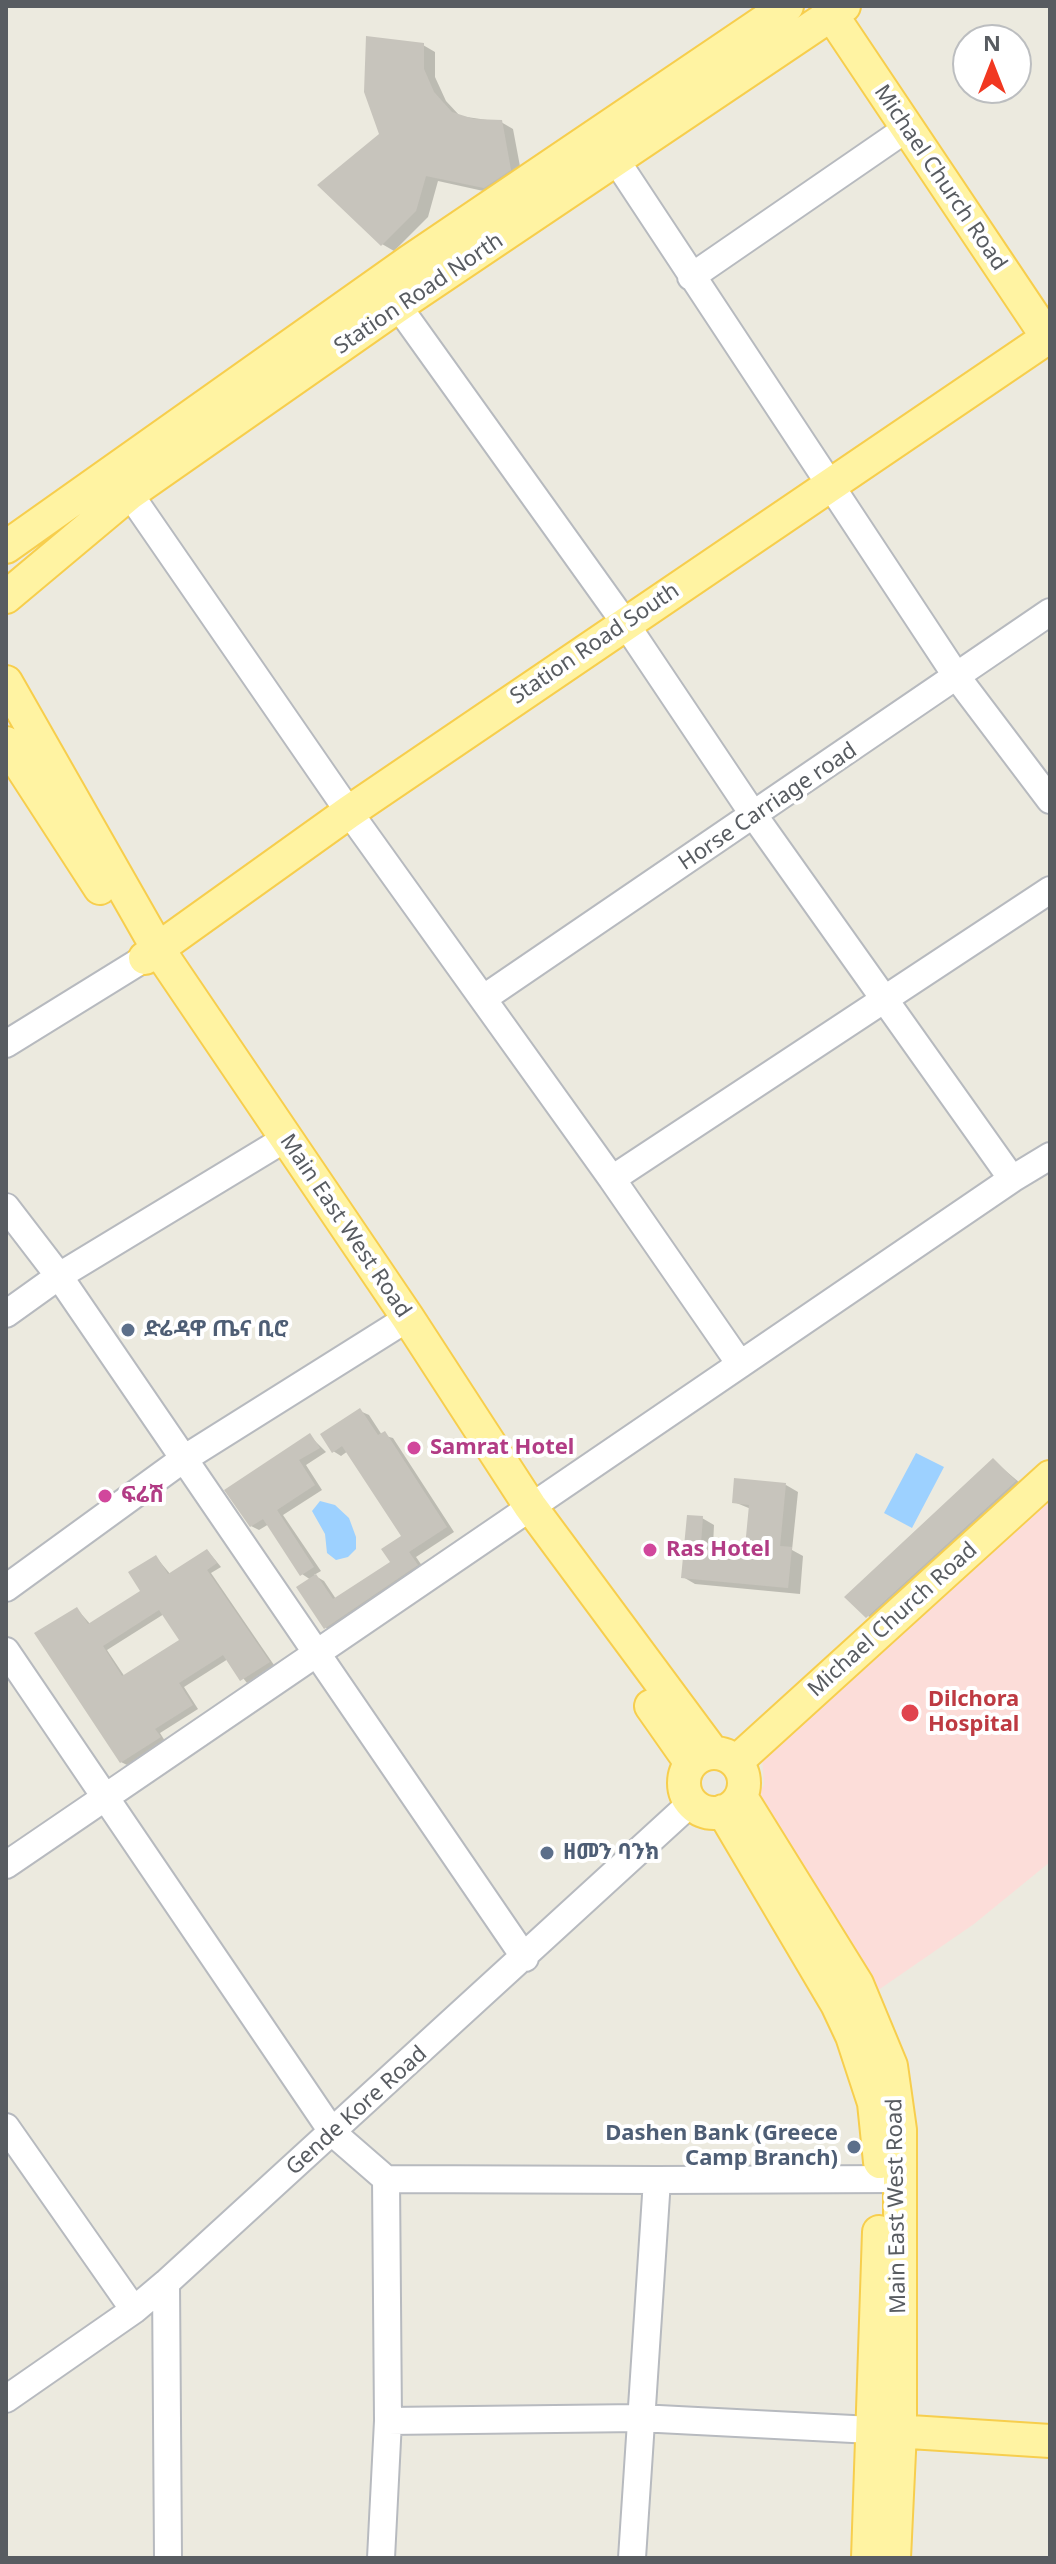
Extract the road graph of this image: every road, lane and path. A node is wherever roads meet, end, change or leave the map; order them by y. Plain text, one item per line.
1 (787, 6) edge
2 (837, 10) edge
3 (906, 129) junction
4 (608, 148) junction
5 (691, 277) junction
6 (398, 306) junction
7 (1049, 338) edge
8 (122, 482) junction
9 (830, 484) junction
10 (6, 547) edge
11 (6, 597) edge
12 (1050, 612) edge
13 (625, 623) junction
14 (957, 677) junction
15 (6, 682) edge
16 (6, 743) edge
17 (1050, 800) edge
18 (349, 812) junction
19 (755, 817) junction
20 (1050, 890) edge
21 (152, 953) junction
22 (484, 998) junction
23 (885, 1000) junction
24 (6, 1044) edge
25 (275, 1145) junction
26 (1050, 1156) edge
27 (612, 1179) junction
28 (1012, 1179) junction
29 (6, 1207) edge
30 (59, 1276) junction
31 (6, 1314) edge
32 (401, 1322) junction
33 (740, 1364) junction
34 (182, 1460) junction
35 (1050, 1477) edge
36 (524, 1510) junction
37 (6, 1588) edge
38 (6, 1651) edge
39 (316, 1653) junction
40 (713, 1759) junction
41 (105, 1796) junction
42 (691, 1803) junction
43 (732, 1804) junction
44 (6, 1865) edge
45 (525, 1958) junction
46 (6, 2127) edge
47 (333, 2133) junction
48 (386, 2179) junction
49 (657, 2180) junction
50 (891, 2181) junction
51 (166, 2283) junction
52 (134, 2310) junction
53 (6, 2399) edge
54 (639, 2418) junction
55 (388, 2421) junction
56 (886, 2431) junction
57 (1050, 2441) edge
58 (168, 2558) edge
59 (381, 2558) edge
60 (632, 2558) edge
61 (868, 2558) edge
62 (894, 2558) edge

1 - 4 main road, Station Road North
2 - 3 main road, Michael Church Road
2 - 4 main road, Station Road North
3 - 5 street
3 - 7 main road, Michael Church Road
4 - 5 street
4 - 6 main road, Station Road North
4 - 8 main road, Station Road North
5 - 9 street
6 - 8 main road, Station Road North
6 - 13 street
7 - 9 main road, Station Road South
8 - 10 main road, Station Road North
8 - 11 main road, Station Road North
8 - 18 street
9 - 13 main road, Station Road South
9 - 14 street
12 - 14 street, Horse Carriage road
13 - 18 main road, Station Road South
13 - 19 street
14 - 17 street
14 - 19 street, Horse Carriage road
15 - 21 main road, Main East West Road
16 - 21 main road, Main East West Road
18 - 21 main road, Station Road South
18 - 22 street
19 - 22 street, Horse Carriage road
19 - 23 street
20 - 23 street
21 - 24 street
21 - 25 main road, Main East West Road
21 - 32 main road, Main East West Road
22 - 27 street
23 - 27 street
23 - 28 street
25 - 30 street
25 - 32 main road, Main East West Road
26 - 28 street
27 - 33 street
28 - 33 street
29 - 30 street
30 - 31 street
30 - 34 street
32 - 34 street
32 - 36 main road, Main East West Road
33 - 36 street
34 - 37 street
34 - 39 street
35 - 40 main road, Michael Church Road
36 - 39 street
36 - 40 main road, Main East West Road
38 - 41 street
39 - 41 street
39 - 45 street
40 - 42 main road
40 - 43 main road
41 - 44 street
41 - 47 street
42 - 43 main road
42 - 45 street, Gende Kore Road
43 - 50 main road, Main East West Road
45 - 47 street, Gende Kore Road
46 - 52 street
47 - 48 street
47 - 51 street, Gende Kore Road
48 - 49 street
48 - 55 street
49 - 50 street
49 - 54 street
50 - 56 main road, Main East West Road
51 - 52 street, Gende Kore Road
51 - 58 street
52 - 53 street, Gende Kore Road
54 - 55 street
54 - 56 street
54 - 60 street
55 - 59 street
56 - 57 main road
56 - 61 main road, Main East West Road
56 - 62 main road, Main East West Road

